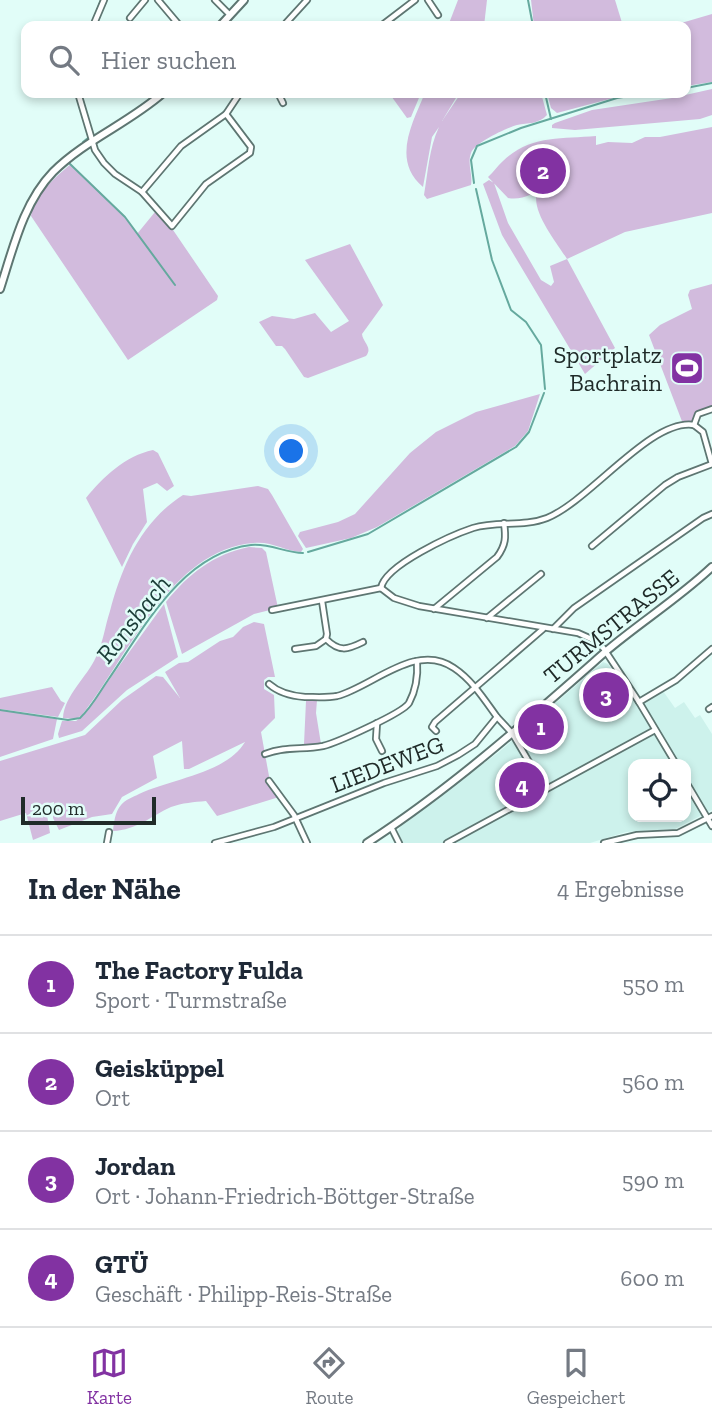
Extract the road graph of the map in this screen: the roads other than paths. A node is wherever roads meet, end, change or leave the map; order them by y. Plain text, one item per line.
1 (104, 0) edge
2 (145, 0) edge
3 (158, 0) edge
4 (215, 0) edge
5 (244, 0) edge
6 (307, 0) edge
7 (415, 0) edge
8 (428, 0) edge
9 (230, 15) junction
10 (438, 15) dead end
11 (130, 18) dead end
12 (95, 21) edge
13 (176, 21) edge
14 (225, 21) edge
15 (288, 21) edge
16 (388, 21) edge
17 (80, 98) edge
18 (237, 98) edge
19 (280, 98) edge
20 (156, 99) edge
21 (283, 103) dead end
22 (226, 114) junction
23 (93, 142) junction
24 (142, 192) junction
25 (0, 289) edge
26 (712, 409) edge
27 (694, 425) junction
28 (712, 464) edge
29 (712, 514) edge
30 (504, 523) junction
31 (592, 546) dead end
32 (712, 567) edge
33 (541, 574) dead end
34 (381, 588) junction
35 (322, 601) junction
36 (272, 610) dead end
37 (434, 610) junction
38 (486, 619) junction
39 (543, 629) junction
40 (552, 630) junction
41 (326, 639) junction
42 (363, 642) dead end
43 (295, 649) dead end
44 (712, 649) edge
45 (606, 652) junction
46 (417, 661) junction
47 (269, 684) dead end
48 (475, 687) junction
49 (639, 702) junction
50 (497, 717) junction
51 (377, 722) junction
52 (655, 730) junction
53 (436, 731) dead end
54 (512, 733) junction
55 (382, 751) dead end
56 (265, 754) dead end
57 (673, 759) edge
58 (269, 781) dead end
59 (545, 789) junction
60 (691, 790) edge
61 (710, 818) edge
62 (296, 819) junction
63 (712, 826) edge
64 (391, 827) junction
65 (109, 832) dead end
66 (227, 842) edge
67 (107, 843) edge
68 (215, 843) edge
69 (307, 843) edge
70 (367, 843) edge
71 (399, 843) edge
72 (447, 843) edge
73 (604, 843) edge

1 - 12 street
2 - 11 street
3 - 13 street
4 - 9 street
5 - 9 main road
6 - 15 street
7 - 16 street
8 - 10 street
9 - 14 main road
17 - 23 street
18 - 22 street
19 - 21 street
20 - 23 main road
22 - 24 street
22 - 24 street
23 - 24 street
23 - 25 main road
26 - 27 street
27 - 28 street
27 - 30 street
28 - 31 street
29 - 40 street
30 - 34 street
30 - 37 street
32 - 45 main road, TURMSTRASSE
33 - 38 street
34 - 35 street
34 - 37 street
35 - 36 street
35 - 41 street
37 - 38 street
38 - 39 street
39 - 40 street
39 - 48 street
40 - 45 street
41 - 42 street
41 - 43 street
44 - 49 street
45 - 49 street
45 - 54 main road, TURMSTRASSE
46 - 47 street
46 - 48 street
46 - 51 street
48 - 50 street
48 - 53 street
49 - 52 street
50 - 54 street
50 - 62 street, LIEDEWEG
51 - 55 street
51 - 56 street
52 - 57 street
52 - 59 street
54 - 59 street
54 - 64 main road, TURMSTRASSE
58 - 62 street
59 - 72 street
60 - 61 street
61 - 63 street
61 - 73 street
62 - 66 street, LIEDEWEG
62 - 69 street
64 - 70 main road, TURMSTRASSE
64 - 71 street
65 - 67 street
66 - 68 street, LIEDEWEG

